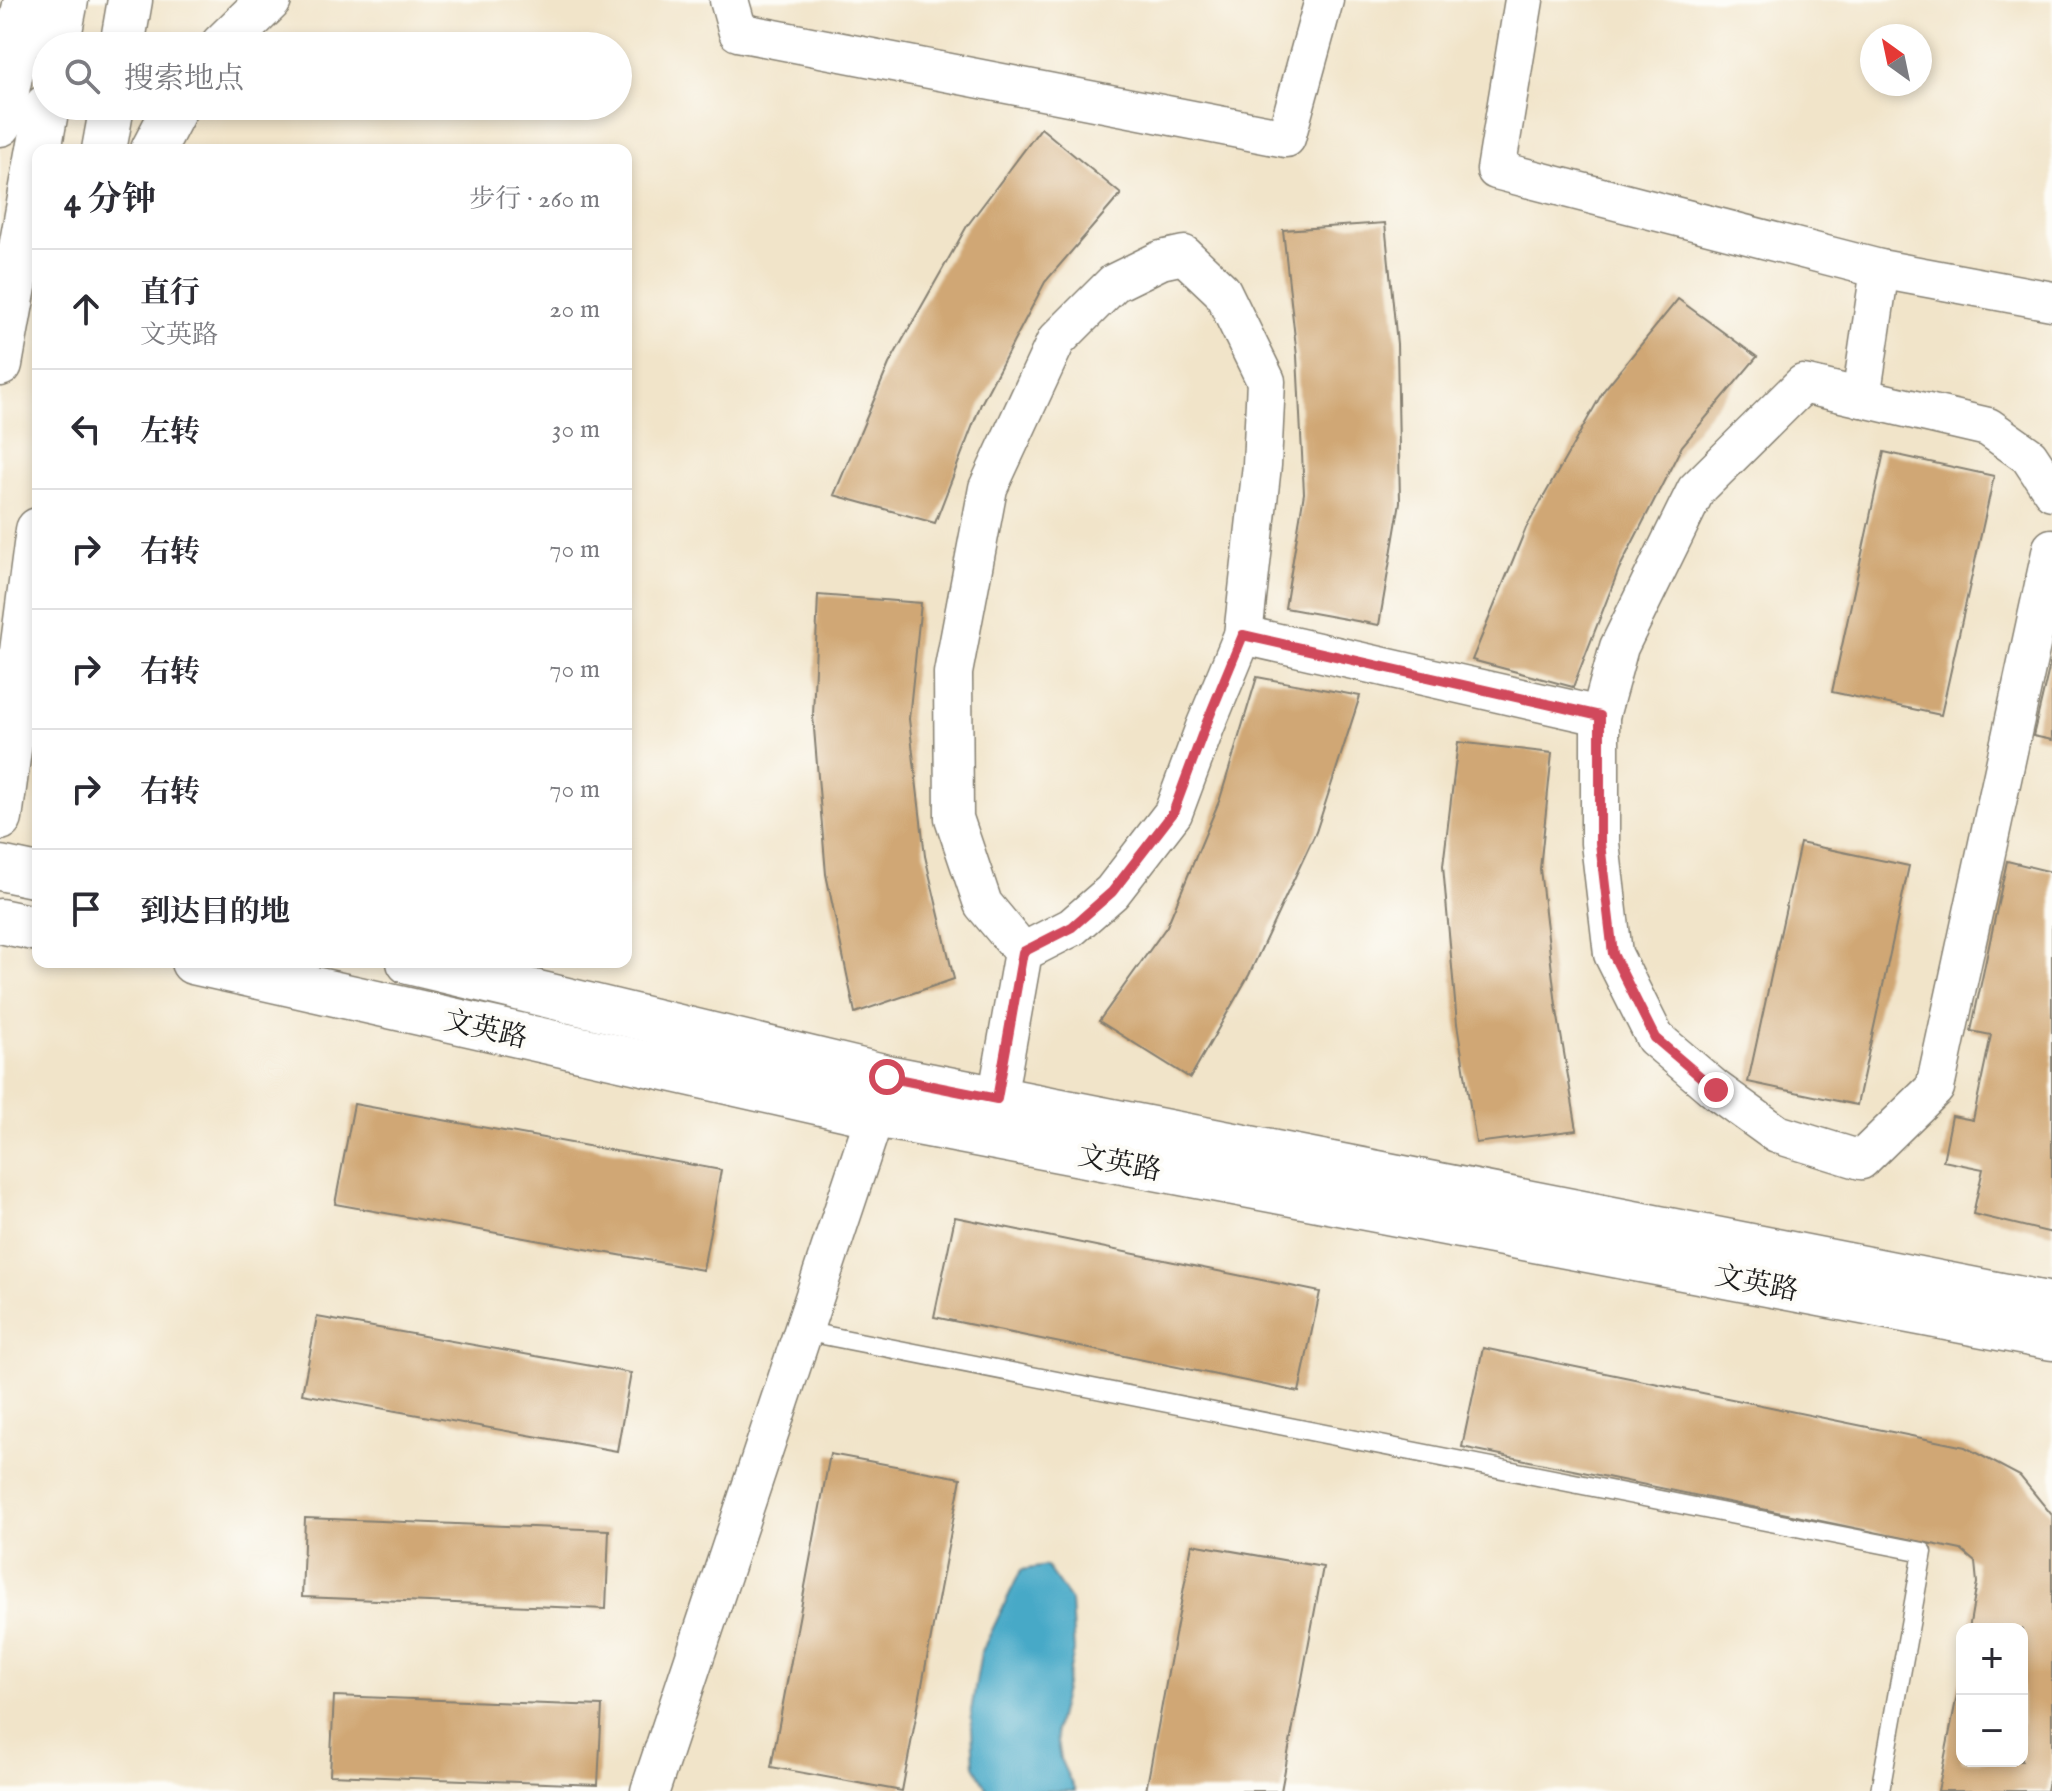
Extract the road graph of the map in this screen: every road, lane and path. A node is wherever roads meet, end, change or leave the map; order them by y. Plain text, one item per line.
1 (26, 0) edge
2 (66, 0) edge
3 (130, 0) edge
4 (269, 0) edge
5 (729, 0) edge
6 (1324, 0) edge
7 (1524, 0) edge
8 (60, 32) edge
9 (124, 32) edge
10 (236, 32) edge
11 (44, 120) edge
12 (109, 120) edge
13 (169, 120) edge
14 (0, 124) edge
15 (40, 144) edge
16 (105, 144) edge
17 (156, 144) edge
18 (32, 185) edge
19 (1880, 269) junction
20 (2052, 301) edge
21 (0, 364) edge
22 (1861, 398) junction
23 (2052, 491) edge
24 (2052, 548) edge
25 (32, 576) edge
26 (1243, 635) junction
27 (32, 661) edge
28 (1600, 716) junction
29 (6, 776) junction
30 (0, 818) edge
31 (0, 868) edge
32 (32, 875) edge
33 (0, 921) edge
34 (32, 928) edge
35 (1023, 952) junction
36 (224, 968) edge
37 (430, 968) edge
38 (881, 1096) junction
39 (997, 1099) junction
40 (2052, 1305) edge
41 (803, 1331) junction
42 (2052, 1338) edge
43 (650, 1791) edge
44 (1880, 1791) edge

1 - 14 main road
2 - 8 main road
3 - 9 main road
4 - 10 main road
5 - 6 street
7 - 19 street
11 - 15 main road
12 - 16 main road
13 - 17 main road
18 - 21 main road
19 - 20 street
19 - 22 street
22 - 23 street
22 - 28 street
24 - 28 street
25 - 29 main road
26 - 28 street
26 - 35 street
26 - 35 street
27 - 29 main road
29 - 30 main road
31 - 32 main road
33 - 34 main road
35 - 39 street
36 - 38 main road, 文英路
37 - 38 main road, 文英路
38 - 39 main road, 文英路
38 - 41 street
38 - 42 main road, 文英路
39 - 40 main road, 文英路
41 - 43 street
41 - 44 lane

